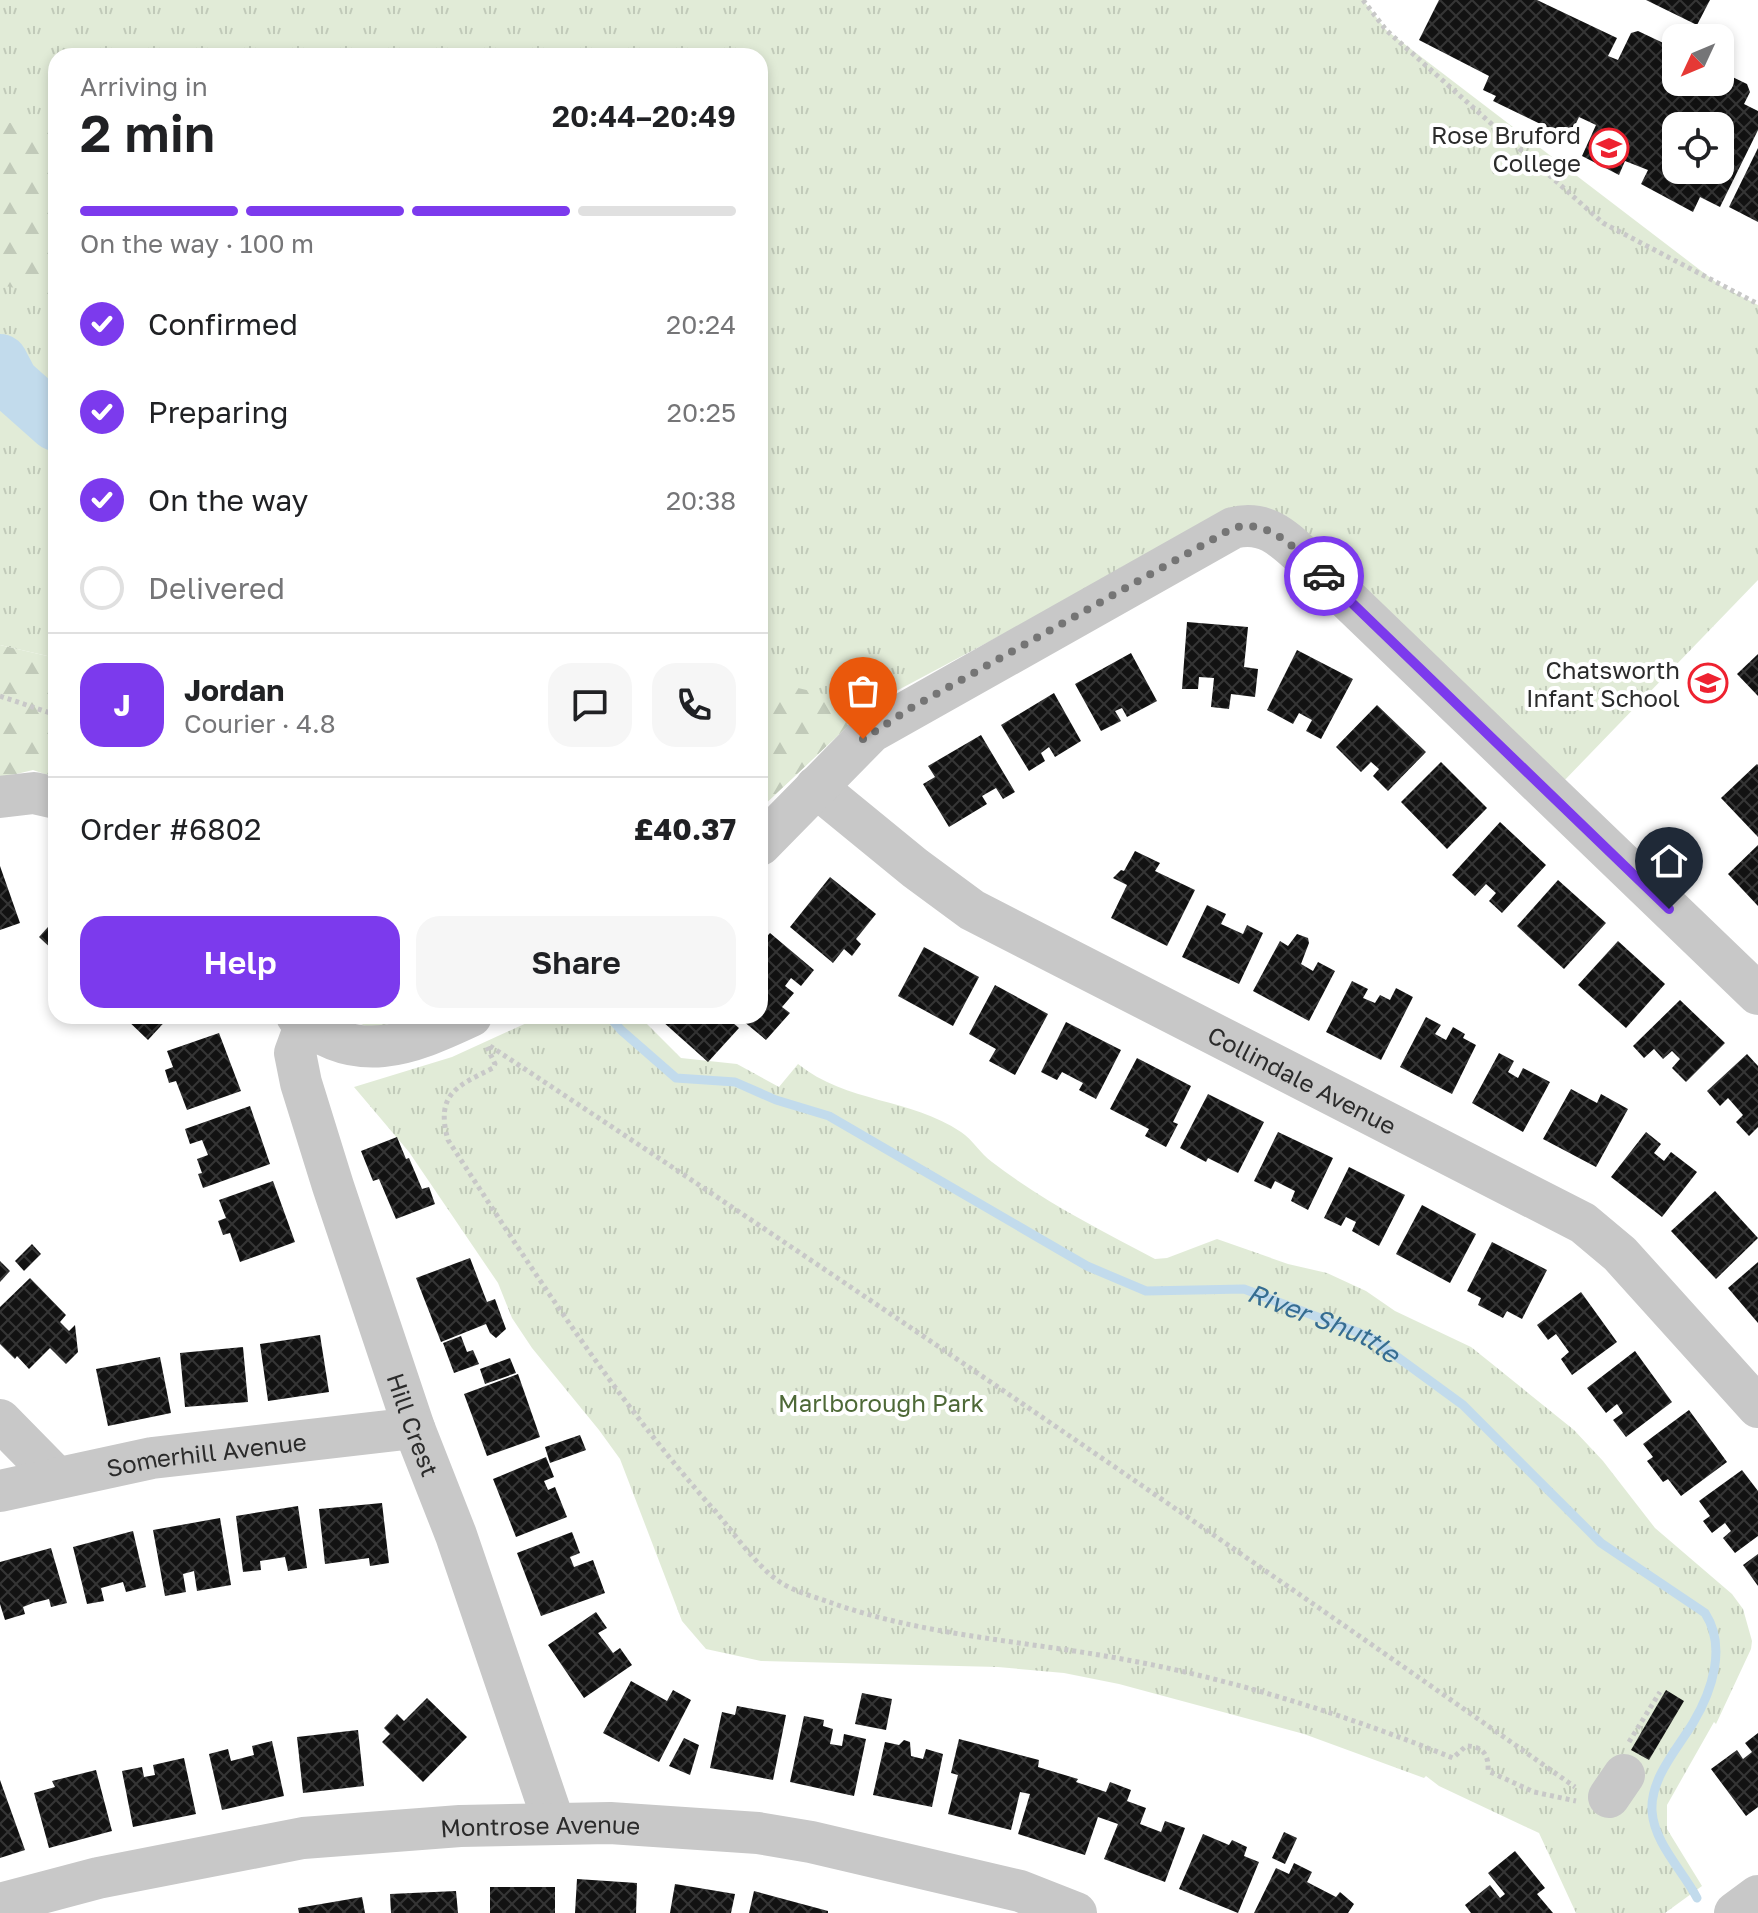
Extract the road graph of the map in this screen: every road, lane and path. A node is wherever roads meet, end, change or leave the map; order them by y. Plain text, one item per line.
1 (1363, 0) edge
2 (1758, 304) edge
3 (0, 696) edge
4 (48, 712) edge
5 (816, 787) junction
6 (48, 796) edge
7 (0, 797) edge
8 (768, 837) edge
9 (1758, 994) edge
10 (301, 1024) edge
11 (308, 1024) edge
12 (452, 1024) edge
13 (1758, 1407) edge
14 (0, 1420) edge
15 (414, 1428) junction
16 (56, 1477) junction
17 (0, 1491) edge
18 (1609, 1790) joint
19 (554, 1823) junction
20 (1758, 1896) edge
21 (0, 1904) edge
22 (1076, 1913) edge
23 (1735, 1913) edge

1 - 2 path
3 - 4 path
5 - 8 street
5 - 9 street
5 - 13 street, Collindale Avenue
6 - 7 street
10 - 15 street, Hill Crest
11 - 12 street
14 - 16 street
15 - 16 street, Somerhill Avenue
15 - 19 street, Hill Crest
16 - 17 street, Somerhill Avenue
18 - 18 path
19 - 21 street, Montrose Avenue
19 - 22 street, Montrose Avenue
20 - 23 street

